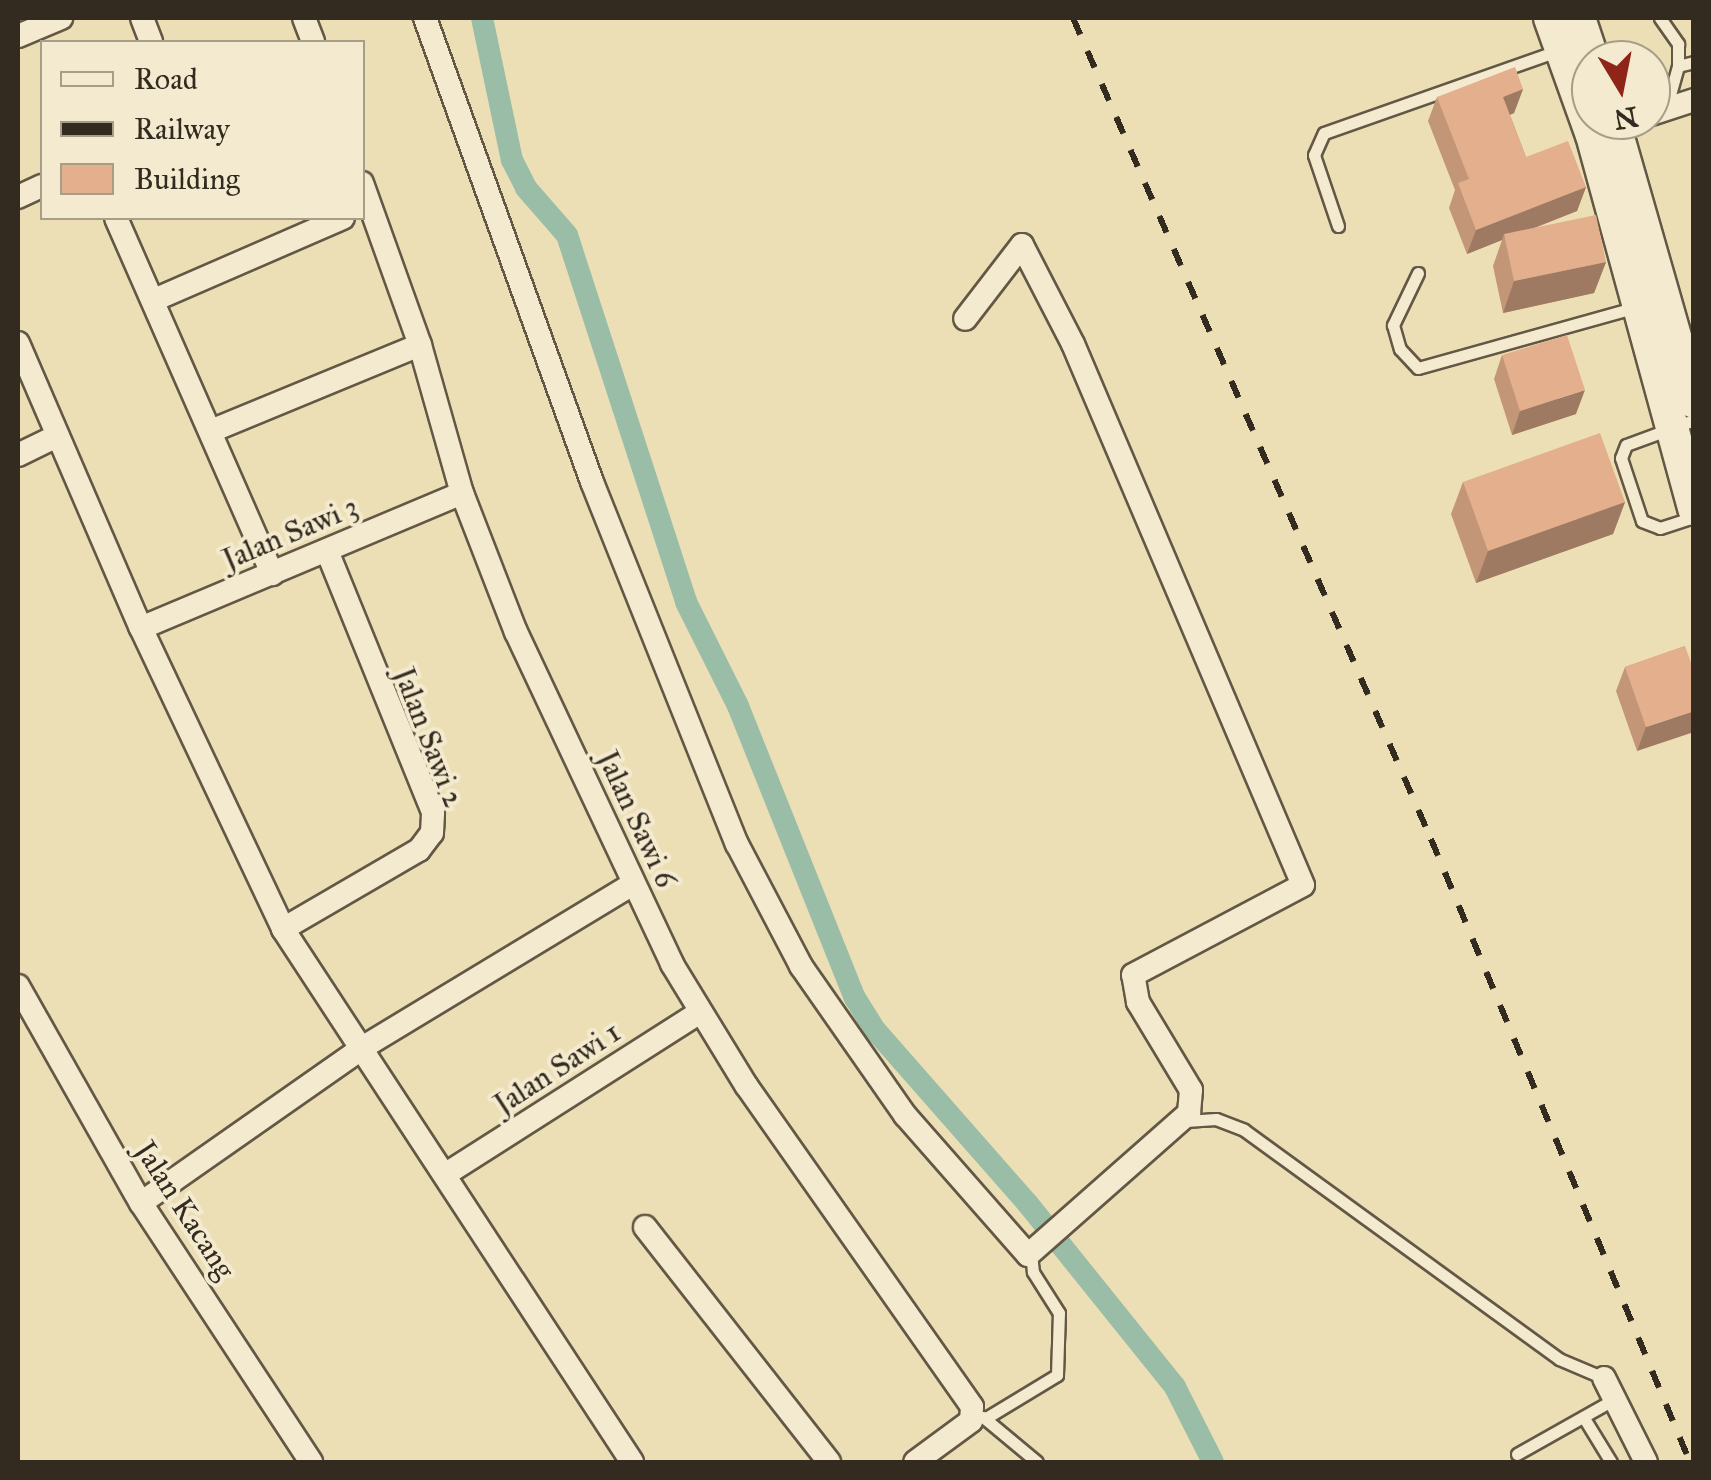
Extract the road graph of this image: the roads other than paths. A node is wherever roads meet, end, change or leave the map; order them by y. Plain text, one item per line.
1 (60, 18) edge
2 (425, 18) edge
3 (1550, 18) edge
4 (1660, 18) edge
5 (18, 36) edge
6 (1562, 50) junction
7 (1694, 62) edge
8 (1571, 63) edge
9 (1678, 66) junction
10 (1671, 83) edge
11 (1616, 140) edge
12 (366, 208) edge
13 (117, 220) edge
14 (339, 220) edge
15 (1338, 226) dead end
16 (1418, 273) dead end
17 (154, 300) junction
18 (1653, 302) junction
19 (964, 319) dead end
20 (18, 343) edge
21 (420, 345) junction
22 (1694, 402) edge
23 (1683, 424) edge
24 (211, 431) junction
25 (56, 436) junction
26 (18, 455) edge
27 (462, 492) junction
28 (1694, 513) edge
29 (326, 551) junction
30 (272, 574) junction
31 (141, 628) junction
32 (633, 884) junction
33 (283, 929) junction
34 (18, 986) edge
35 (700, 1012) junction
36 (362, 1048) junction
37 (1182, 1121) junction
38 (446, 1174) junction
39 (141, 1203) junction
40 (645, 1226) dead end
41 (1036, 1249) junction
42 (1608, 1389) junction
43 (977, 1418) junction
44 (1584, 1418) junction
45 (1518, 1454) dead end
46 (310, 1462) edge
47 (632, 1462) edge
48 (829, 1462) edge
49 (915, 1462) edge
50 (1037, 1462) edge
51 (1611, 1462) edge
52 (1646, 1462) edge

1 - 5 street
2 - 41 street
3 - 6 main road
4 - 9 lane
6 - 8 main road
6 - 15 lane
7 - 9 lane
9 - 10 lane
11 - 18 main road
12 - 21 street, Jalan Sawi 6
13 - 17 street
14 - 17 street
16 - 18 lane
17 - 24 street
18 - 22 main road
18 - 23 main road
19 - 37 street
20 - 25 street
21 - 24 street
21 - 27 street, Jalan Sawi 6
23 - 28 main road
23 - 28 lane
24 - 30 street
25 - 26 street
25 - 31 street
27 - 29 street, Jalan Sawi 3
27 - 32 street, Jalan Sawi 6
29 - 30 street, Jalan Sawi 3
29 - 33 street, Jalan Sawi 2
30 - 31 street, Jalan Sawi 3
31 - 33 street
32 - 35 street, Jalan Sawi 6
32 - 36 street
33 - 36 street
34 - 39 street, Jalan Kacang
35 - 38 street, Jalan Sawi 1
35 - 43 street, Jalan Sawi 6
36 - 38 street
36 - 39 street
37 - 41 street
37 - 42 lane
38 - 47 street
39 - 46 street, Jalan Kacang
40 - 48 street
41 - 43 lane
42 - 44 lane
42 - 52 street
43 - 49 street
43 - 50 lane
44 - 45 lane
44 - 51 lane

